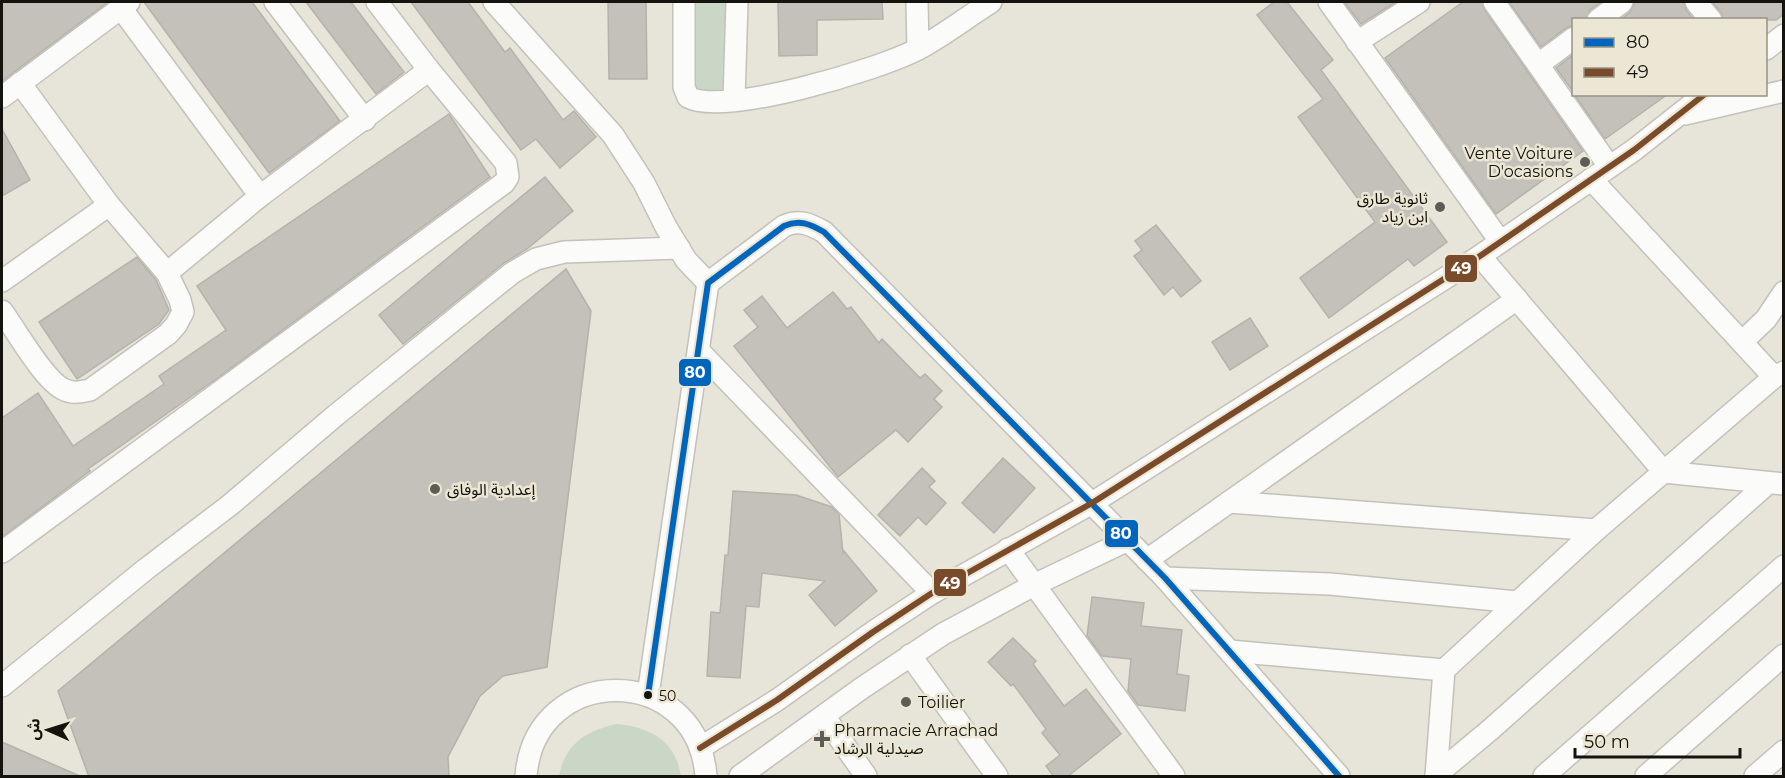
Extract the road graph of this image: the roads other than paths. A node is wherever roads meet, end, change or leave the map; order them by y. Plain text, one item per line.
1 (275, 2) edge
2 (377, 2) edge
3 (494, 2) edge
4 (684, 2) edge
5 (737, 2) edge
6 (917, 2) edge
7 (991, 2) edge
8 (1329, 2) edge
9 (1419, 2) edge
10 (1494, 2) edge
11 (1622, 2) edge
12 (1696, 2) edge
13 (125, 5) edge
14 (1601, 18) edge
15 (1709, 18) edge
16 (1784, 35) edge
17 (1572, 39) edge
18 (1357, 42) junction
19 (1767, 48) edge
20 (918, 49) junction
21 (1539, 64) junction
22 (429, 70) junction
23 (20, 83) junction
24 (1784, 91) edge
25 (1767, 95) edge
26 (1702, 96) edge
27 (1763, 96) edge
28 (2, 97) edge
29 (734, 100) junction
30 (1677, 116) junction
31 (365, 120) junction
32 (1609, 166) junction
33 (1591, 179) junction
34 (260, 196) junction
35 (109, 206) junction
36 (1500, 241) junction
37 (679, 248) junction
38 (1480, 256) junction
39 (167, 273) junction
40 (2, 281) edge
41 (708, 284) junction
42 (1784, 292) edge
43 (1517, 299) junction
44 (2, 310) edge
45 (1742, 342) junction
46 (700, 352) junction
47 (1779, 374) edge
48 (1664, 472) junction
49 (1776, 483) edge
50 (1230, 502) junction
51 (1092, 503) junction
52 (1596, 530) junction
53 (1128, 540) junction
54 (1008, 549) junction
55 (2, 552) edge
56 (1147, 560) junction
57 (1784, 566) edge
58 (1165, 578) junction
59 (1034, 585) junction
60 (932, 594) junction
61 (1517, 602) junction
62 (1230, 651) junction
63 (910, 655) junction
64 (1784, 655) edge
65 (1444, 670) junction
66 (2, 686) edge
67 (648, 695) junction
68 (824, 717) junction
69 (700, 748) junction
70 (1784, 751) edge
71 (1436, 776) edge
72 (526, 777) edge
73 (706, 777) edge
74 (740, 777) edge
75 (866, 777) edge
76 (996, 777) edge
77 (1174, 777) edge
78 (1339, 777) edge
79 (1544, 777) edge
80 (1646, 777) edge
81 (1755, 777) edge

1 - 31 street
2 - 22 street
3 - 37 street
4 - 29 street
5 - 29 street
6 - 20 street
7 - 20 street
8 - 18 street
9 - 18 street
10 - 21 street
11 - 14 street
12 - 15 street
13 - 23 street
13 - 34 street
16 - 19 street
17 - 21 street
18 - 36 street
20 - 29 street
21 - 32 street
22 - 31 street
22 - 55 street
23 - 28 street
23 - 35 street
24 - 25 street
26 - 30 street
27 - 30 street
30 - 32 street
31 - 34 street
32 - 33 street
33 - 36 street
33 - 45 street
34 - 39 street
35 - 39 street
35 - 40 street
36 - 38 street
37 - 41 street
37 - 66 street
38 - 43 street
38 - 51 street
39 - 44 street
41 - 46 street
41 - 51 street
42 - 45 street
43 - 48 street
43 - 50 street
45 - 47 street
46 - 60 street
46 - 67 street
47 - 48 street
48 - 49 street
48 - 52 street
49 - 71 street
50 - 52 street
50 - 56 street
51 - 53 street
51 - 54 street
52 - 61 street
53 - 56 street
53 - 59 street
54 - 59 street
54 - 60 street
56 - 58 street
57 - 79 street
58 - 61 street
58 - 62 street
59 - 63 street
59 - 77 street
60 - 69 street
61 - 65 street
62 - 65 street
62 - 78 street
63 - 68 street
63 - 76 street
64 - 80 street
65 - 71 street
67 - 69 street
67 - 72 street
68 - 74 street
68 - 75 street
69 - 73 street
70 - 81 street

